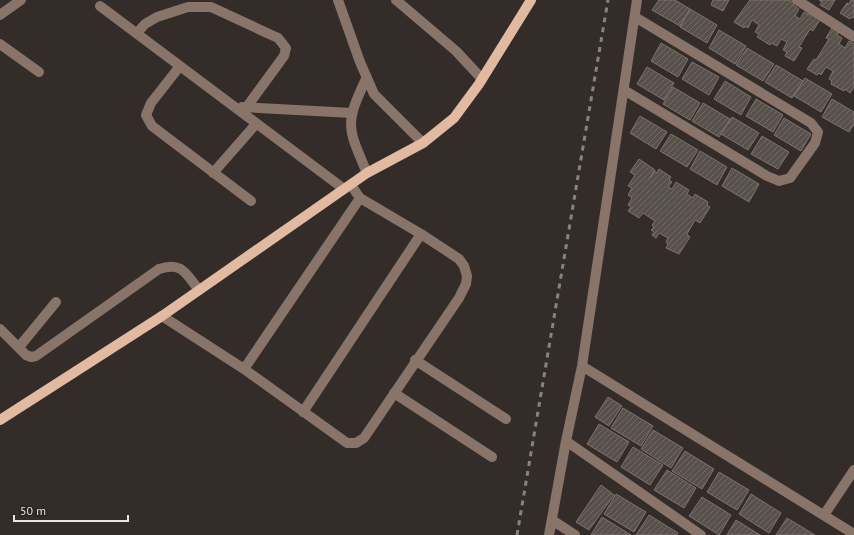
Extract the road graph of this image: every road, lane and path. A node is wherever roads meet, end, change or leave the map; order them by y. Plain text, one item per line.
1 (21, 0) edge
2 (338, 0) edge
3 (396, 0) edge
4 (531, 0) edge
5 (638, 0) edge
6 (797, 0) edge
7 (100, 6) dead end
8 (0, 15) edge
9 (635, 17) junction
10 (137, 34) junction
11 (854, 37) edge
12 (0, 44) edge
13 (180, 66) junction
14 (39, 72) dead end
15 (366, 79) junction
16 (482, 79) junction
17 (624, 90) junction
18 (234, 107) junction
19 (246, 108) junction
20 (352, 112) junction
21 (256, 124) junction
22 (423, 143) junction
23 (213, 173) junction
24 (367, 173) junction
25 (347, 187) junction
26 (360, 198) junction
27 (250, 201) dead end
28 (421, 234) junction
29 (200, 290) junction
30 (56, 302) dead end
31 (162, 316) junction
32 (0, 329) edge
33 (19, 347) junction
34 (415, 360) junction
35 (582, 366) junction
36 (244, 369) junction
37 (394, 393) junction
38 (303, 412) junction
39 (506, 418) dead end
40 (0, 420) edge
41 (566, 441) junction
42 (492, 457) dead end
43 (854, 470) edge
44 (824, 515) junction
45 (552, 520) junction
46 (854, 534) edge
47 (549, 535) edge
48 (575, 535) edge
49 (701, 535) edge

1 - 8 street
2 - 15 street
3 - 16 street
4 - 16 main road
5 - 9 street
6 - 11 street
7 - 10 street
9 - 17 street
9 - 17 street
10 - 13 street
10 - 19 street
12 - 14 street
13 - 18 street
13 - 23 street
15 - 20 street
15 - 22 street
16 - 22 main road
17 - 35 street
18 - 19 street
18 - 21 street
19 - 20 street
20 - 24 street
21 - 23 street
21 - 25 street
22 - 24 main road
23 - 27 street
24 - 25 main road
25 - 26 street
25 - 29 main road
26 - 28 street
26 - 36 street
28 - 34 street
28 - 38 street
29 - 31 main road
29 - 33 street
30 - 33 street
31 - 36 street
31 - 40 main road
32 - 33 street
34 - 37 street
34 - 39 street
35 - 41 street
35 - 44 street
36 - 38 street
37 - 38 street
37 - 42 street
41 - 45 street
41 - 49 street
43 - 44 street
44 - 46 street
45 - 47 street
45 - 48 street

